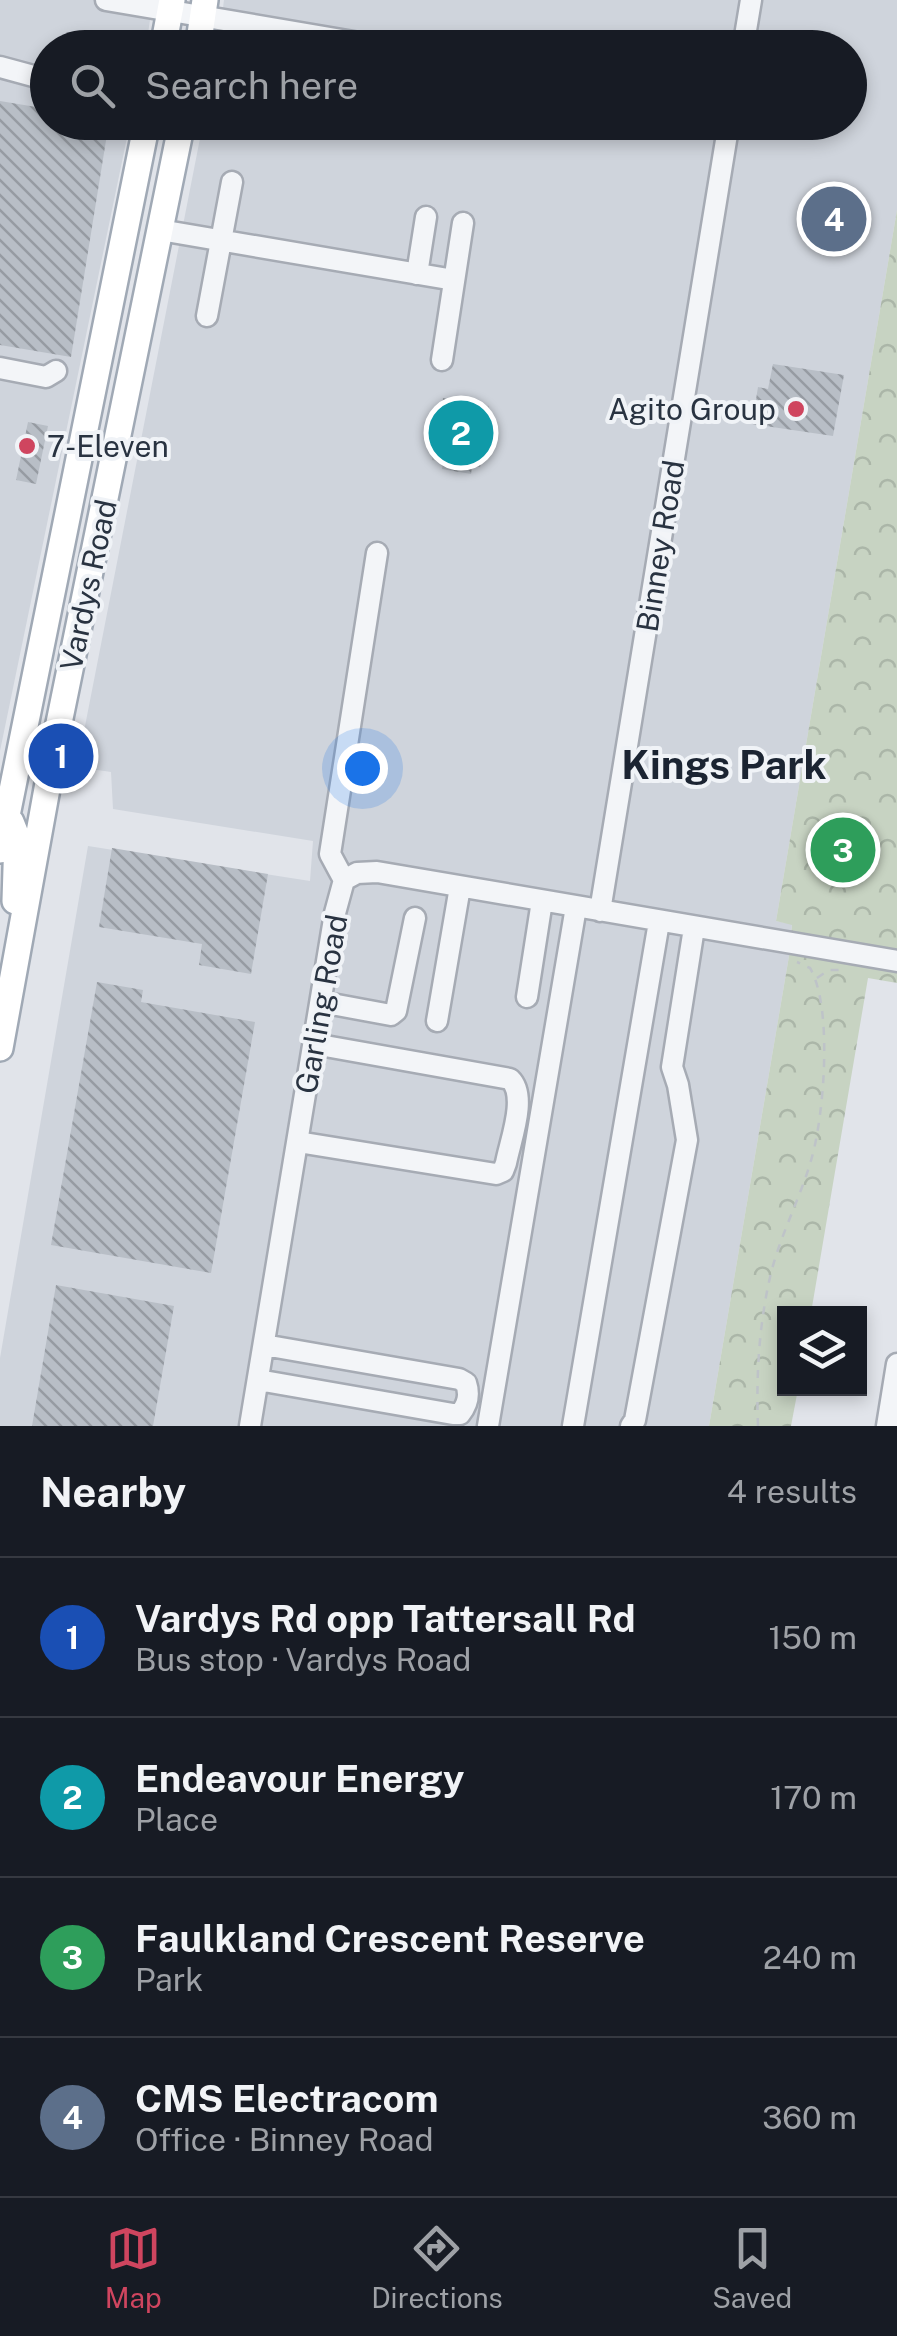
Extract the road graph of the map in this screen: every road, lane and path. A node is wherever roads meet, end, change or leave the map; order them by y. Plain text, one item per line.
1 (106, 0) edge
2 (751, 0) edge
3 (170, 5) edge
4 (204, 8) edge
5 (166, 30) edge
6 (305, 30) edge
7 (745, 30) edge
8 (0, 67) edge
9 (30, 75) edge
10 (143, 140) edge
11 (178, 140) edge
12 (727, 140) edge
13 (232, 182) dead end
14 (426, 217) dead end
15 (463, 224) dead end
16 (160, 230) junction
17 (221, 240) junction
18 (417, 274) junction
19 (454, 280) junction
20 (208, 316) dead end
21 (442, 360) dead end
22 (0, 368) edge
23 (56, 370) dead end
24 (377, 553) dead end
25 (58, 728) junction
26 (7, 775) edge
27 (2, 813) edge
28 (0, 850) edge
29 (344, 880) junction
30 (460, 886) junction
31 (542, 901) junction
32 (576, 907) junction
33 (600, 911) junction
34 (415, 918) dead end
35 (660, 922) junction
36 (694, 928) junction
37 (897, 962) edge
38 (844, 970) dead end
39 (12, 984) junction
40 (527, 997) dead end
41 (321, 1002) junction
42 (437, 1021) dead end
43 (314, 1044) junction
44 (0, 1048) edge
45 (298, 1142) junction
46 (264, 1346) junction
47 (897, 1364) edge
48 (258, 1380) junction
49 (250, 1426) edge
50 (488, 1426) edge
51 (573, 1426) edge
52 (631, 1426) edge
53 (758, 1426) edge
54 (887, 1426) edge

1 - 3 street
2 - 7 street
3 - 4 street
3 - 5 main road
4 - 6 street
8 - 9 street
10 - 26 main road, Vardys Road
11 - 16 main road, Vardys Road
12 - 33 street, Binney Road
13 - 17 street
14 - 18 street
15 - 19 street
16 - 17 street
16 - 25 main road, Vardys Road
17 - 18 street
17 - 20 street
18 - 19 street
19 - 21 street
22 - 23 street
24 - 29 street
25 - 27 main road
25 - 39 main road, Vardys Road
26 - 27 main road, Vardys Road
27 - 28 main road, Vardys Road
27 - 39 main road
29 - 30 street, Garling Road
29 - 41 street, Garling Road
30 - 31 street, Garling Road
30 - 42 street
31 - 32 street, Garling Road
31 - 40 street
32 - 33 street, Garling Road
32 - 50 street
33 - 35 street, Garling Road
34 - 41 street
35 - 36 street, Garling Road
35 - 51 street
36 - 37 street, Garling Road
36 - 52 street
38 - 53 path
39 - 44 main road, Vardys Road
41 - 43 street, Garling Road
43 - 45 street, Garling Road
43 - 45 street
45 - 46 street, Garling Road
46 - 48 street, Garling Road
46 - 48 street
47 - 54 street
48 - 49 street, Garling Road

